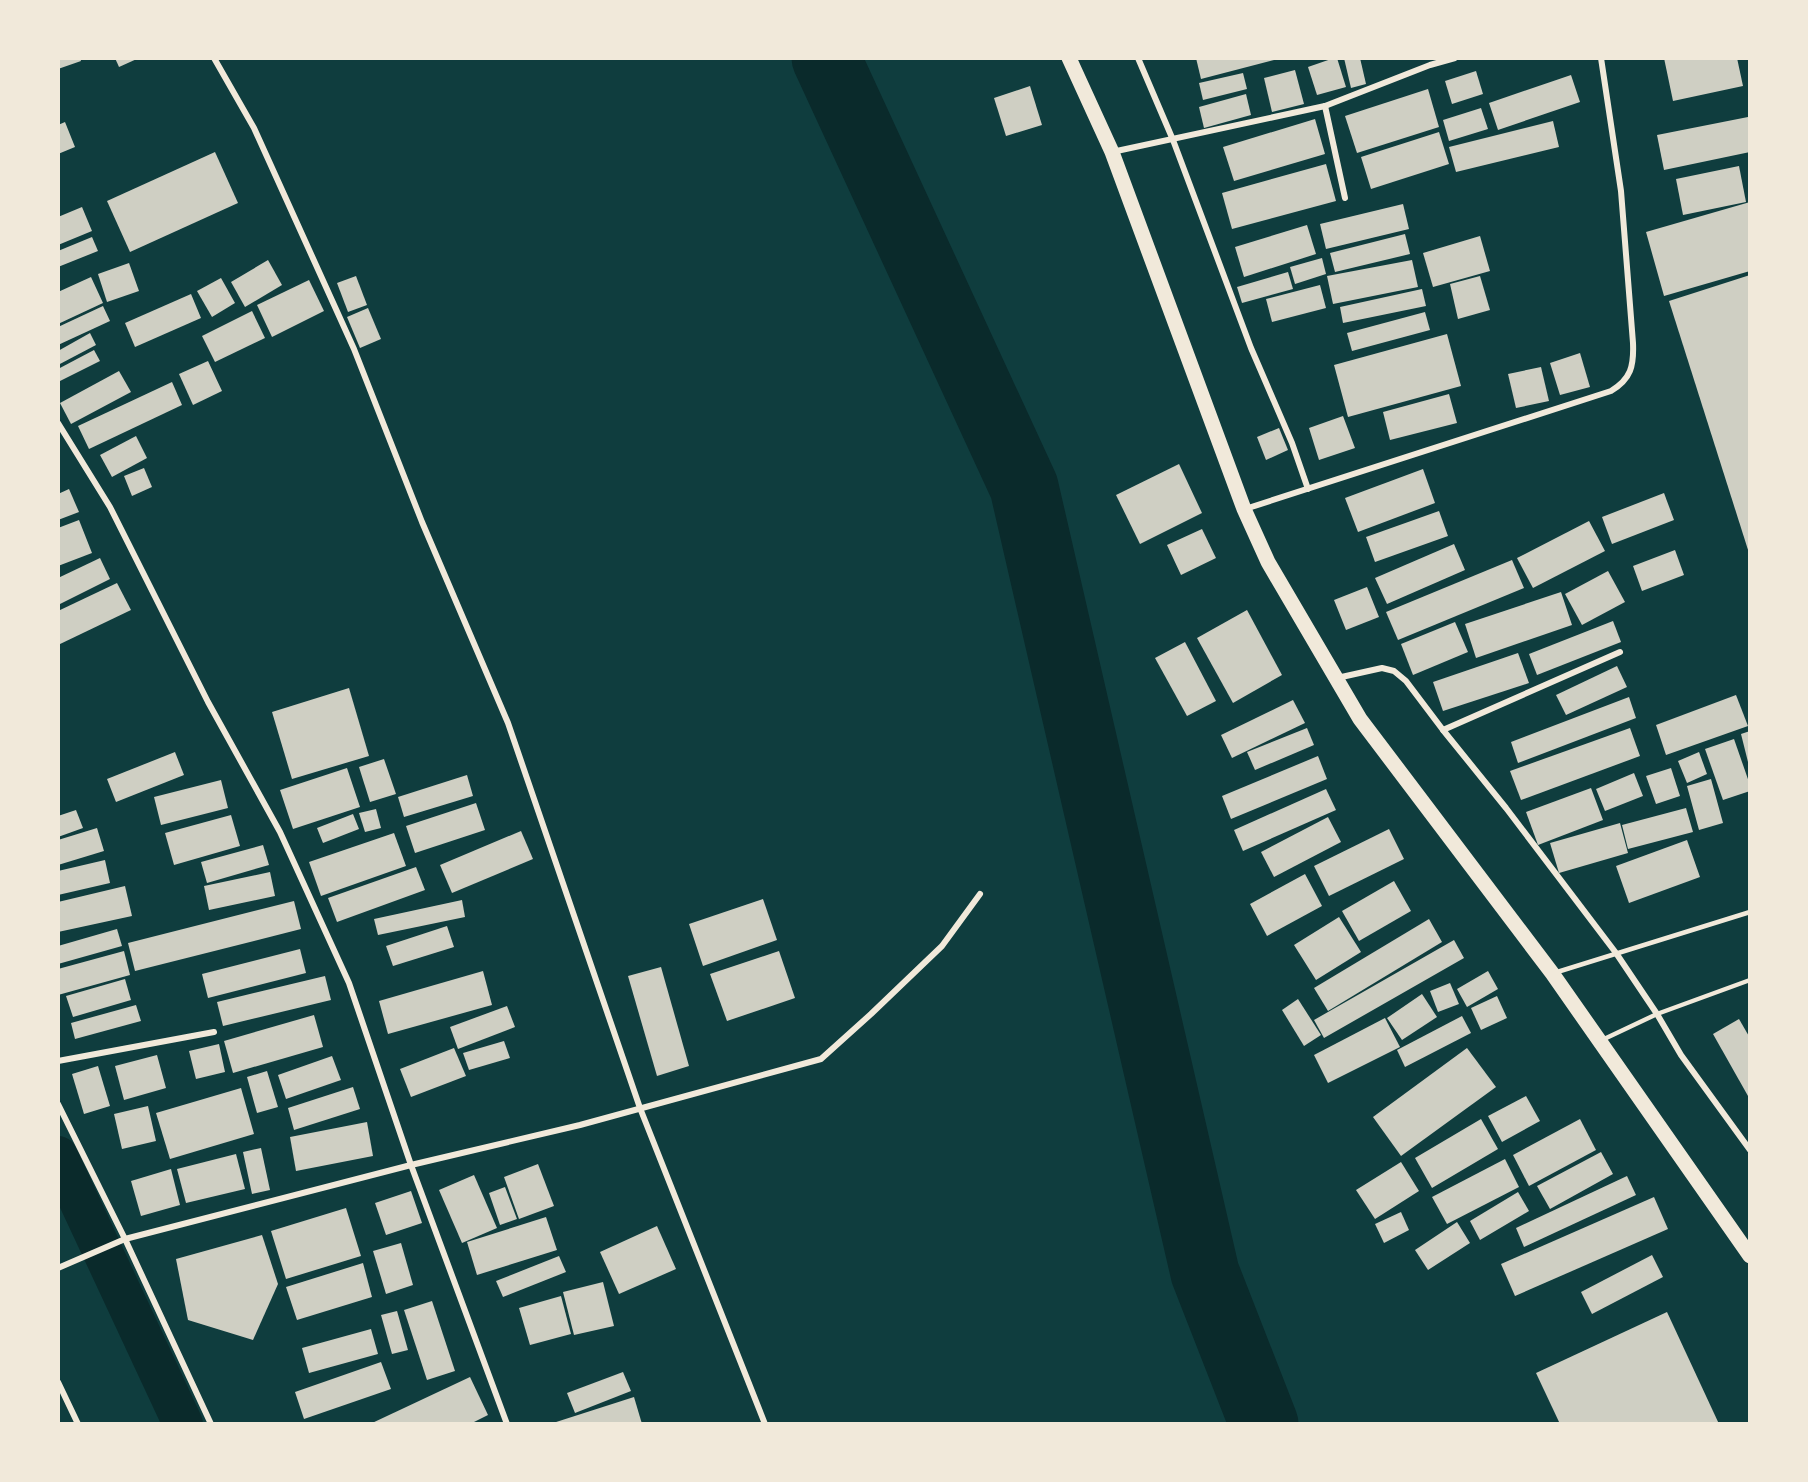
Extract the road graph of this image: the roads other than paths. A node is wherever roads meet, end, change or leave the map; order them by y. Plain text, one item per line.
1 (214, 58) edge
2 (1069, 58) edge
3 (1138, 58) edge
4 (1455, 58) edge
5 (1601, 58) edge
6 (1325, 106) junction
7 (1173, 140) junction
8 (1112, 153) junction
9 (1345, 198) dead end
10 (58, 423) edge
11 (1308, 489) junction
12 (1244, 509) junction
13 (1620, 652) dead end
14 (1336, 678) junction
15 (1443, 730) junction
16 (980, 894) dead end
17 (1749, 912) edge
18 (1616, 953) junction
19 (1552, 974) junction
20 (1749, 980) edge
21 (1657, 1014) junction
22 (214, 1032) dead end
23 (1599, 1042) junction
24 (58, 1061) edge
25 (58, 1104) edge
26 (640, 1108) junction
27 (1749, 1150) edge
28 (411, 1166) junction
29 (124, 1239) junction
30 (1749, 1256) edge
31 (58, 1268) edge
32 (58, 1382) edge
33 (78, 1424) edge
34 (211, 1424) edge
35 (507, 1424) edge
36 (765, 1424) edge

1 - 26 street
2 - 8 main road
3 - 7 street
4 - 6 street
5 - 11 street
6 - 7 street
6 - 9 street
7 - 8 street
7 - 11 street
8 - 12 main road
10 - 28 street
11 - 12 street
12 - 14 main road
13 - 15 street
14 - 15 street
14 - 19 main road
15 - 18 street
16 - 26 street
17 - 18 lane
18 - 19 lane
18 - 21 street
19 - 23 main road
20 - 21 lane
21 - 23 lane
21 - 27 street
22 - 24 street
23 - 30 main road
25 - 29 street
26 - 28 street
26 - 36 street
28 - 29 street
28 - 35 street
29 - 31 street
29 - 34 street
32 - 33 street

